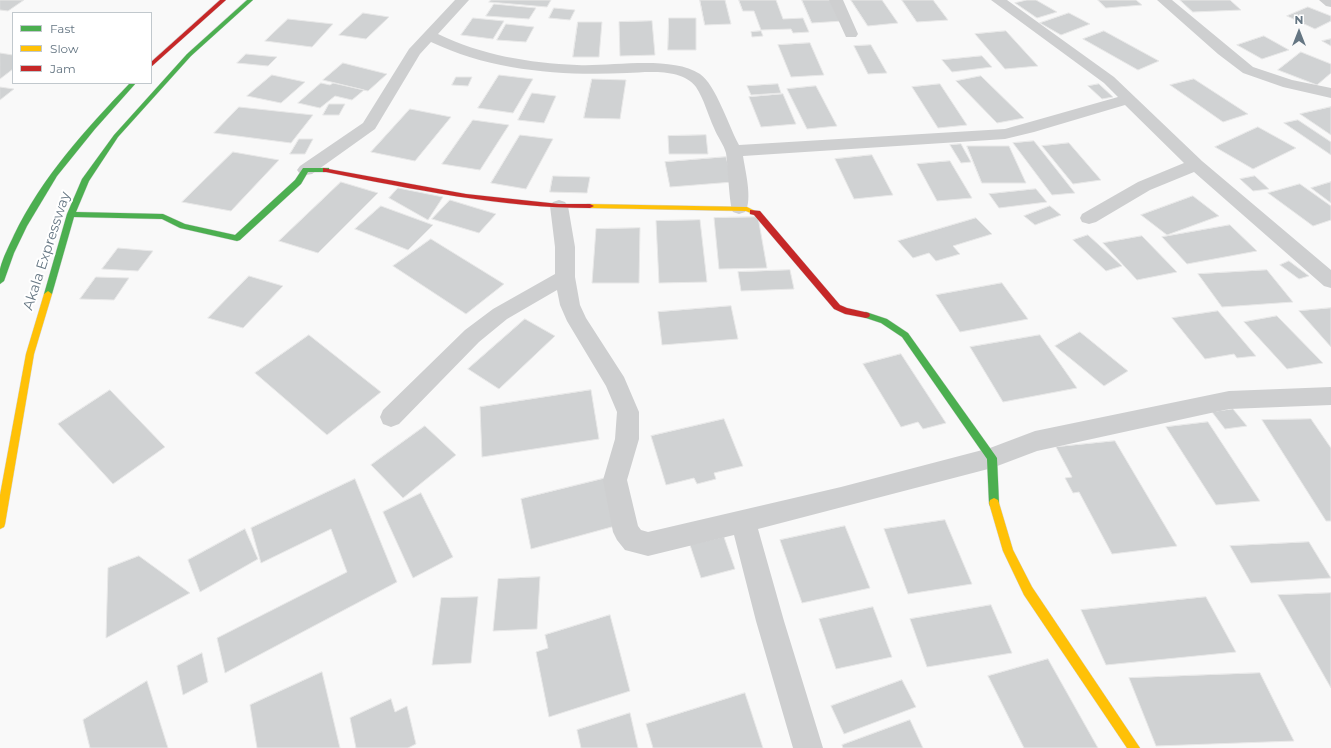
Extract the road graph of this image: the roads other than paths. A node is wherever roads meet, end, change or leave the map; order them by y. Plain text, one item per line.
1 (223, 0) edge
2 (250, 0) edge
3 (462, 0) edge
4 (836, 0) edge
5 (998, 0) edge
6 (1164, 0) edge
7 (1326, 0) edge
8 (1331, 3) edge
9 (850, 34) dead end
10 (428, 35) junction
11 (152, 64) edge
12 (132, 84) edge
13 (1331, 93) edge
14 (1128, 99) junction
15 (734, 151) junction
16 (1196, 165) junction
17 (306, 170) junction
18 (558, 206) junction
19 (739, 208) junction
20 (71, 214) junction
21 (1089, 218) dead end
22 (565, 277) junction
23 (0, 281) edge
24 (1331, 281) edge
25 (1331, 396) edge
26 (391, 417) dead end
27 (992, 458) junction
28 (743, 520) junction
29 (0, 524) edge
30 (808, 748) edge
31 (1134, 748) edge

1 - 11 street
2 - 20 street, Akala Expressway
3 - 10 street
4 - 9 street
5 - 14 street
6 - 13 street
7 - 8 street
10 - 15 street
10 - 17 street
12 - 23 street, Akala Expressway
14 - 15 street
14 - 16 street
15 - 19 street
16 - 21 street
16 - 24 street
17 - 18 street
17 - 20 street
18 - 19 street
18 - 22 street
19 - 27 street
20 - 29 street, Akala Expressway
22 - 26 street
22 - 28 street
25 - 27 street
27 - 28 street
27 - 31 street
28 - 30 street

